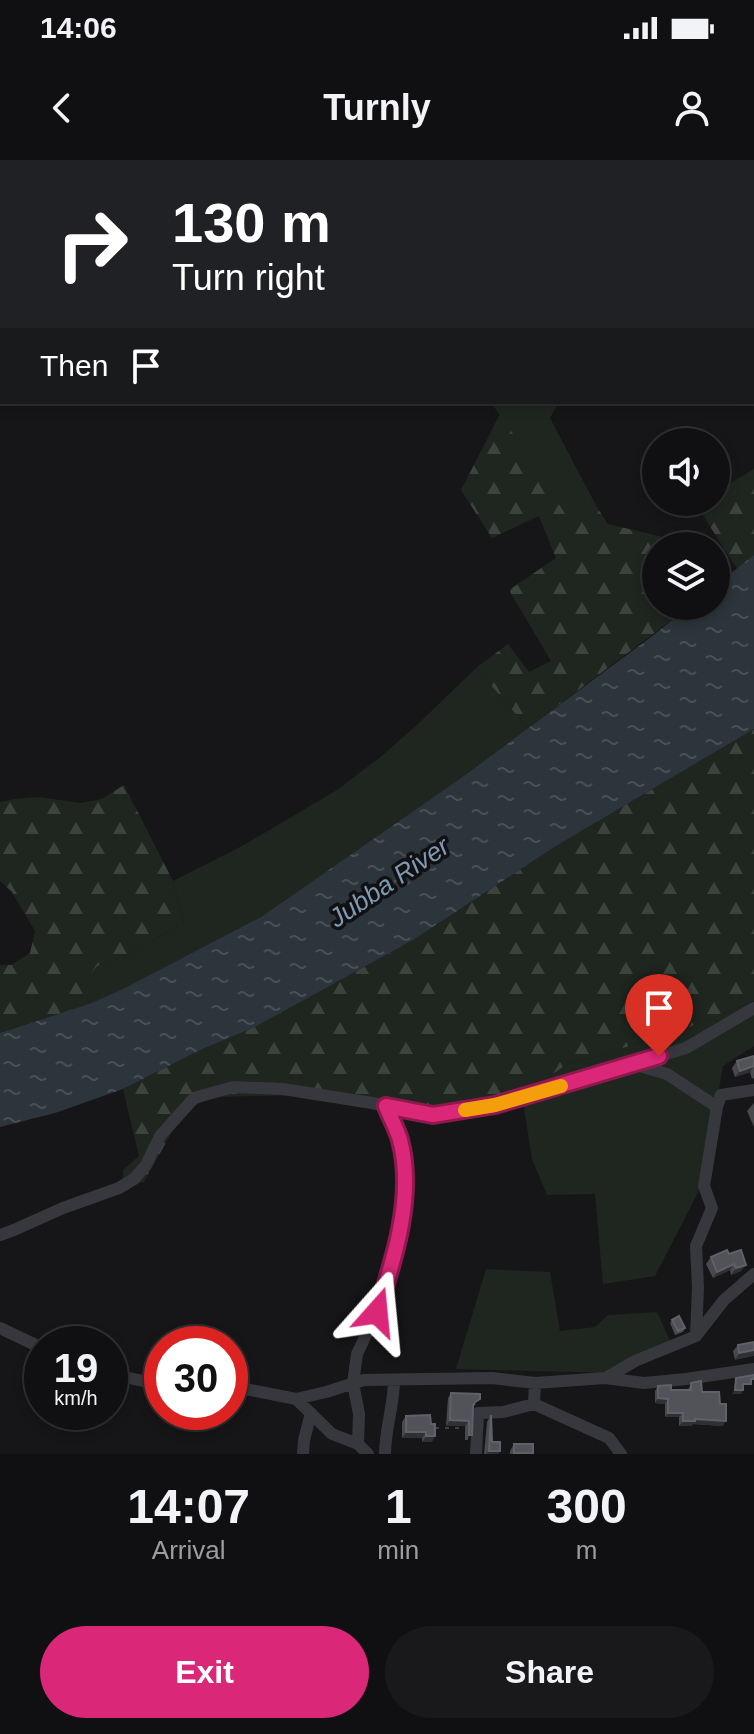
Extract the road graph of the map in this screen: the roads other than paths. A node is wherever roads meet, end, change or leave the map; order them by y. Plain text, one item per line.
1 (754, 1008) edge
2 (633, 1064) junction
3 (754, 1090) edge
4 (386, 1106) junction
5 (717, 1107) junction
6 (0, 1235) edge
7 (754, 1274) edge
8 (748, 1287) edge
9 (0, 1328) edge
10 (696, 1336) junction
11 (24, 1339) edge
12 (754, 1369) edge
13 (605, 1378) junction
14 (394, 1380) junction
15 (353, 1383) junction
16 (535, 1383) junction
17 (248, 1390) edge
18 (296, 1399) junction
19 (534, 1404) junction
20 (311, 1413) junction
21 (363, 1449) edge
22 (303, 1454) edge
23 (385, 1454) edge
24 (476, 1454) edge
25 (621, 1454) edge

1 - 2 street
2 - 4 street
2 - 5 street
3 - 5 street
4 - 6 street
4 - 15 street
5 - 10 street
7 - 8 street
8 - 10 street
9 - 11 street
10 - 13 street
12 - 13 street
13 - 16 street
14 - 15 street
14 - 16 street
14 - 23 street
15 - 18 street
15 - 21 street
16 - 19 street
17 - 18 street
18 - 20 street
19 - 24 street
19 - 25 street
20 - 21 street
20 - 22 street

